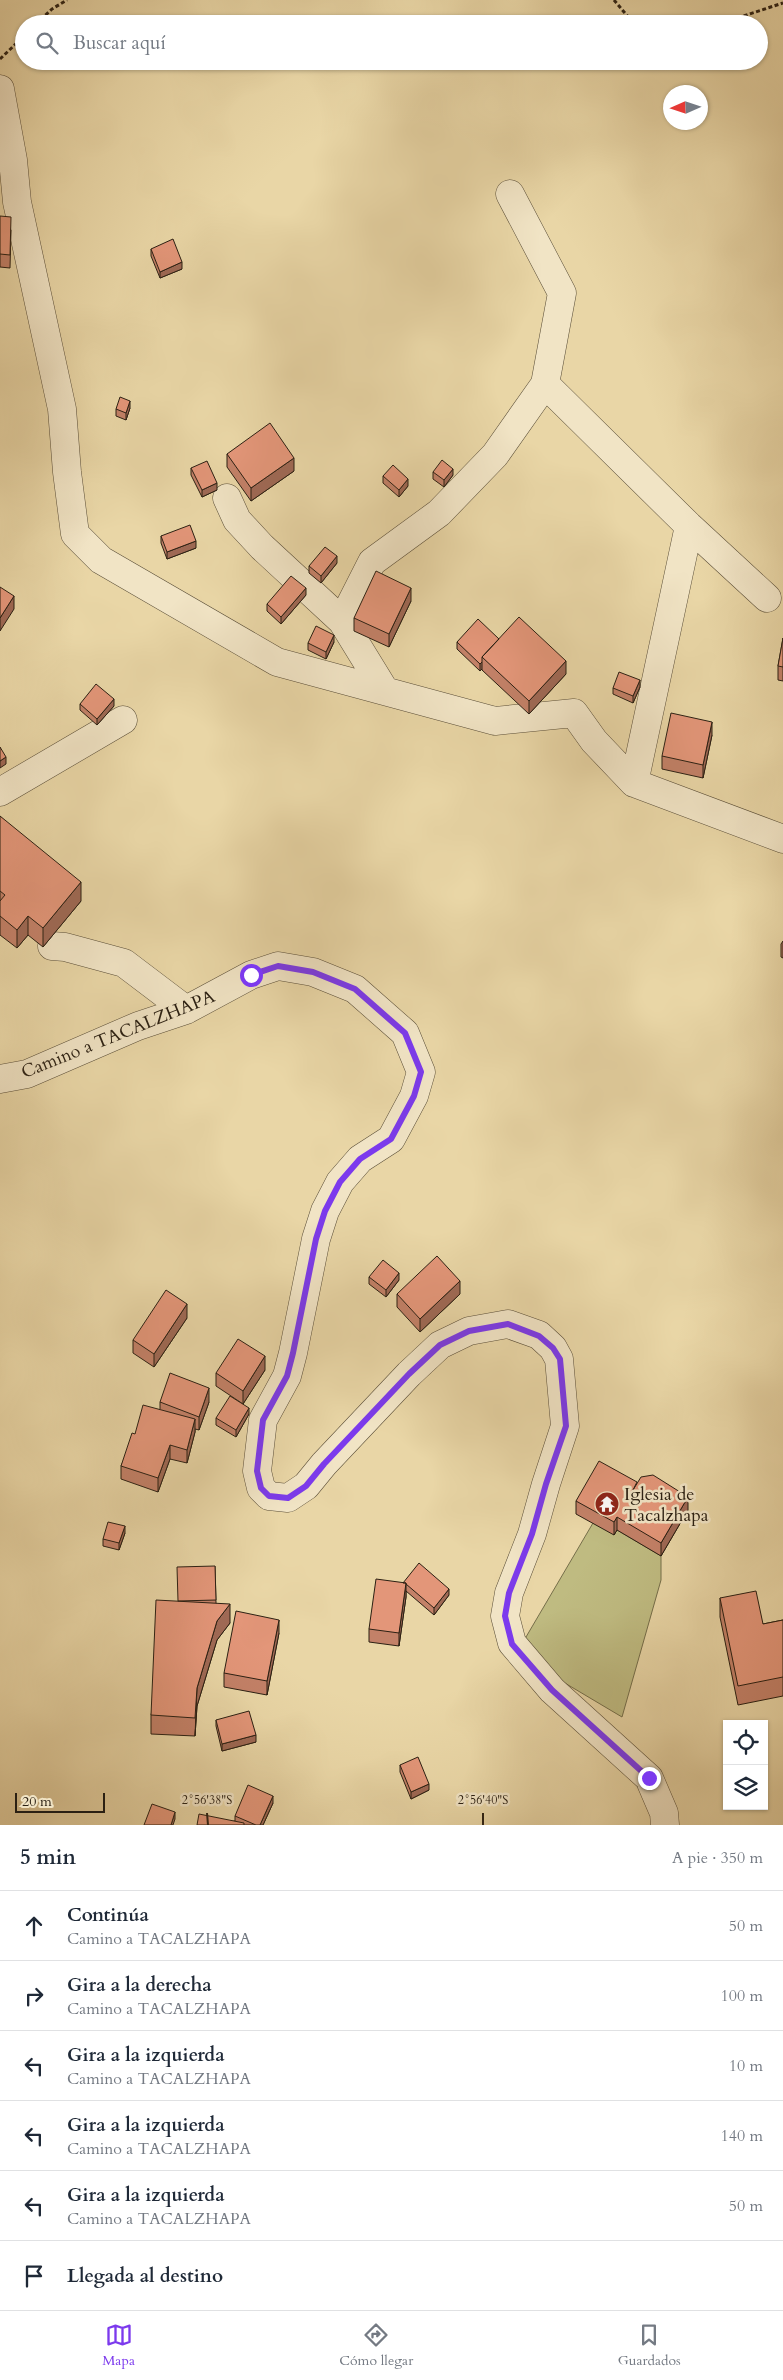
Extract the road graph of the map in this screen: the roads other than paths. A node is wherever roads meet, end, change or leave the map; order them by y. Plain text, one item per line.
1 (0, 89) edge
2 (510, 194) dead end
3 (544, 384) junction
4 (227, 498) dead end
5 (689, 526) junction
6 (767, 598) dead end
7 (342, 621) junction
8 (385, 691) junction
9 (123, 720) dead end
10 (634, 783) junction
11 (0, 792) edge
12 (783, 839) edge
13 (52, 946) dead end
14 (186, 1010) junction
15 (0, 1078) edge
16 (665, 1825) edge

1 - 8 street
2 - 3 street
3 - 5 street
3 - 7 street
4 - 7 street
5 - 6 street
5 - 10 street
7 - 8 street
8 - 10 street
9 - 11 street
10 - 12 street
13 - 14 street
14 - 15 street, Camino a TACALZHAPA
14 - 16 street, Camino a TACALZHAPA

